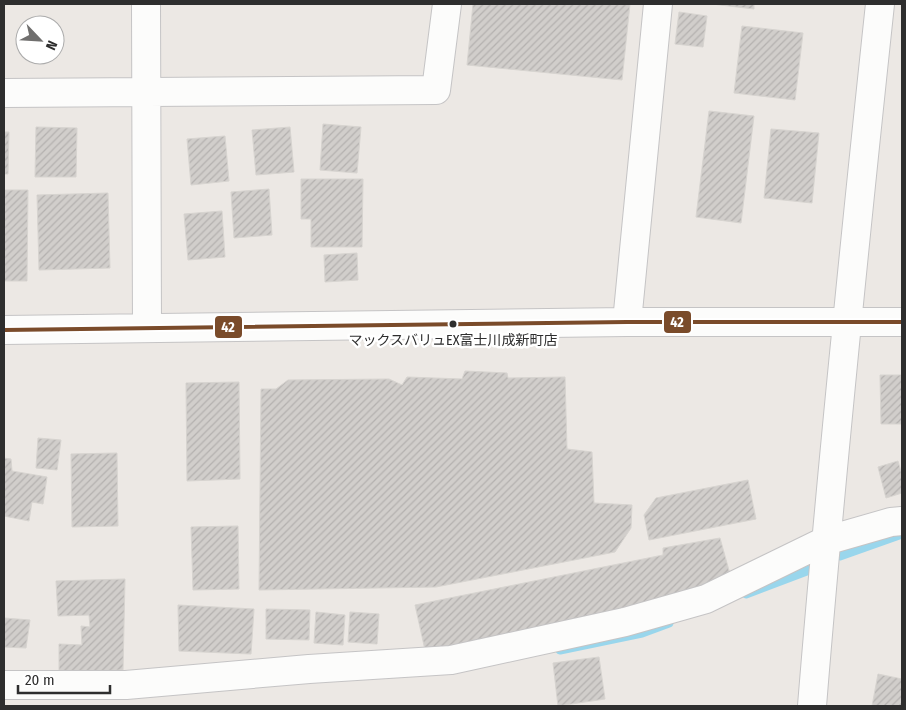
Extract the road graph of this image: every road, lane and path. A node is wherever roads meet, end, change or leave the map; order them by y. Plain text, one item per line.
1 (146, 4) edge
2 (447, 4) edge
3 (658, 4) edge
4 (880, 4) edge
5 (148, 91) junction
6 (4, 93) edge
7 (627, 322) junction
8 (902, 322) edge
9 (846, 323) junction
10 (147, 328) junction
11 (4, 330) edge
12 (902, 520) edge
13 (825, 542) junction
14 (4, 685) edge
15 (812, 706) edge

1 - 5 street
2 - 5 street
3 - 7 street
4 - 9 street
5 - 6 street
5 - 10 street
7 - 9 street
7 - 10 street
8 - 9 street
9 - 13 street
10 - 11 street
12 - 13 street
13 - 14 street
13 - 15 street

